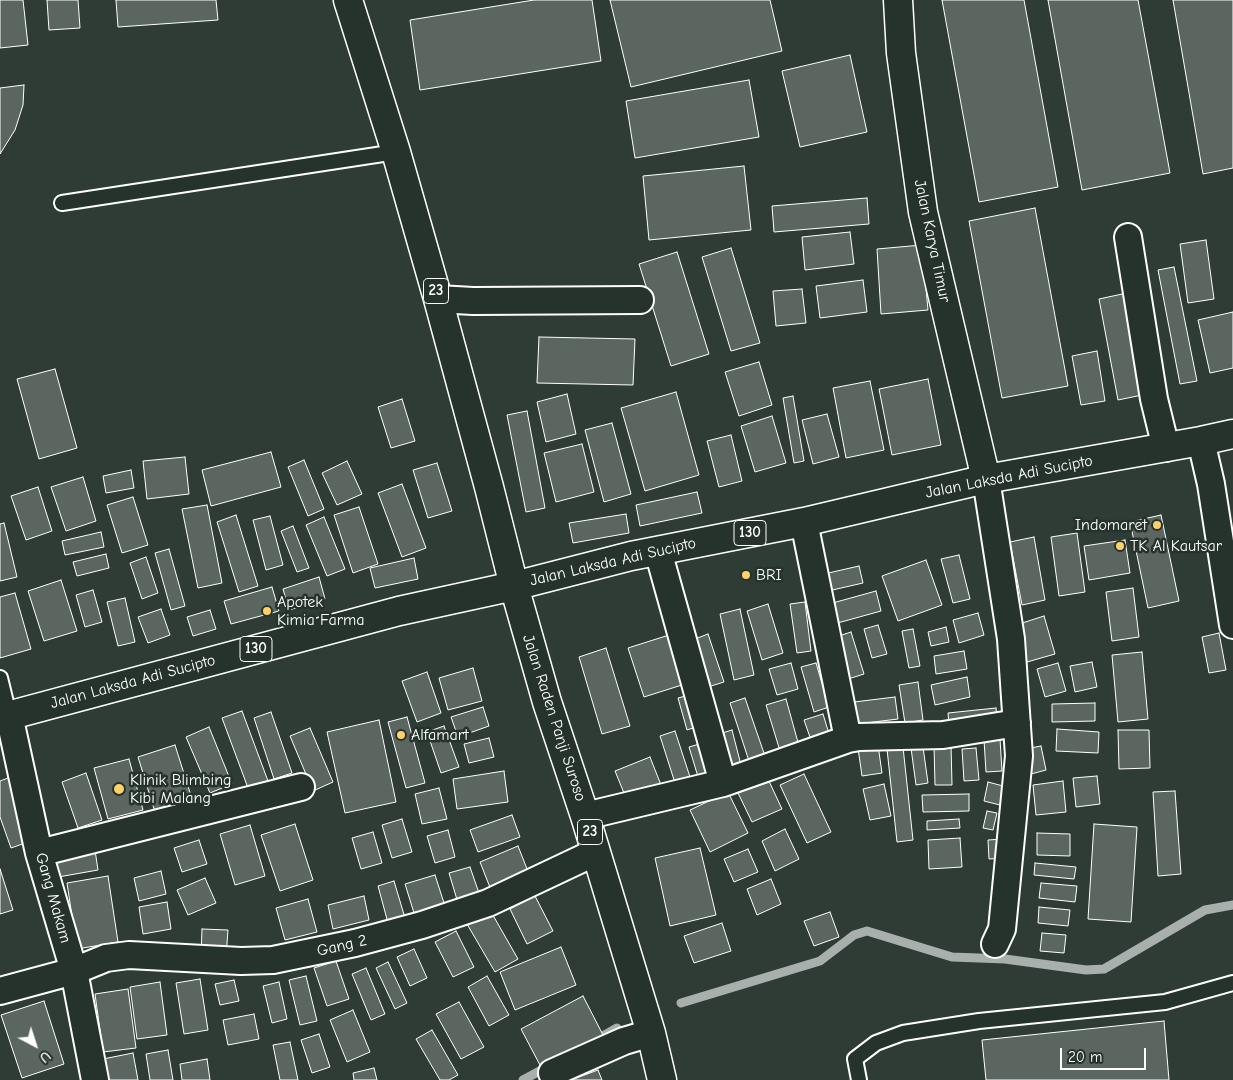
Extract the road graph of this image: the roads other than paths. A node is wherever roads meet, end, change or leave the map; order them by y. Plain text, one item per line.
1 (348, 0) edge
2 (898, 0) edge
3 (396, 152) junction
4 (62, 203) dead end
5 (1128, 237) dead end
6 (438, 299) junction
7 (640, 300) dead end
8 (1233, 434) edge
9 (1201, 442) junction
10 (1166, 448) junction
11 (986, 479) junction
12 (804, 522) junction
13 (658, 551) junction
14 (514, 586) junction
15 (1233, 625) edge
16 (0, 678) edge
17 (4, 716) edge
18 (1017, 723) junction
19 (848, 739) junction
20 (723, 783) junction
21 (301, 787) dead end
22 (586, 816) junction
23 (596, 852) junction
24 (39, 853) junction
25 (995, 944) dead end
26 (74, 971) junction
27 (1233, 983) edge
28 (0, 991) edge
29 (650, 1033) junction
30 (552, 1073) dead end
31 (95, 1080) edge
32 (662, 1080) edge
33 (859, 1080) edge

1 - 3 main road, 23
2 - 11 main road, Jalan Karya Timur
3 - 4 lane
3 - 6 main road, 23
5 - 10 street
6 - 7 street
6 - 14 main road, 23
8 - 9 main road, Jalan Laksda Adi Sucipto / 130
9 - 10 main road, Jalan Laksda Adi Sucipto / 130
9 - 15 street
10 - 11 main road, Jalan Laksda Adi Sucipto / 130
11 - 12 main road, Jalan Laksda Adi Sucipto / 130
11 - 18 street
12 - 13 main road, Jalan Laksda Adi Sucipto / 130
12 - 19 street
13 - 14 main road, Jalan Laksda Adi Sucipto / 130
13 - 20 street
14 - 17 main road, Jalan Laksda Adi Sucipto / 130
14 - 22 main road, Jalan Raden Panji Suroso / 23
16 - 17 lane
17 - 24 street, Gang Makam
18 - 19 street
18 - 25 street
19 - 20 street
20 - 22 street
21 - 24 street
22 - 23 main road, Jalan Raden Panji Suroso / 23
23 - 26 street, Gang 2
23 - 29 main road, Jalan Raden Panji Suroso / 23
24 - 26 street, Gang Makam
26 - 28 street, Gang 2
26 - 31 street, Gang Makam
27 - 33 lane
29 - 30 street
29 - 32 main road, Jalan Raden Panji Suroso / 23

